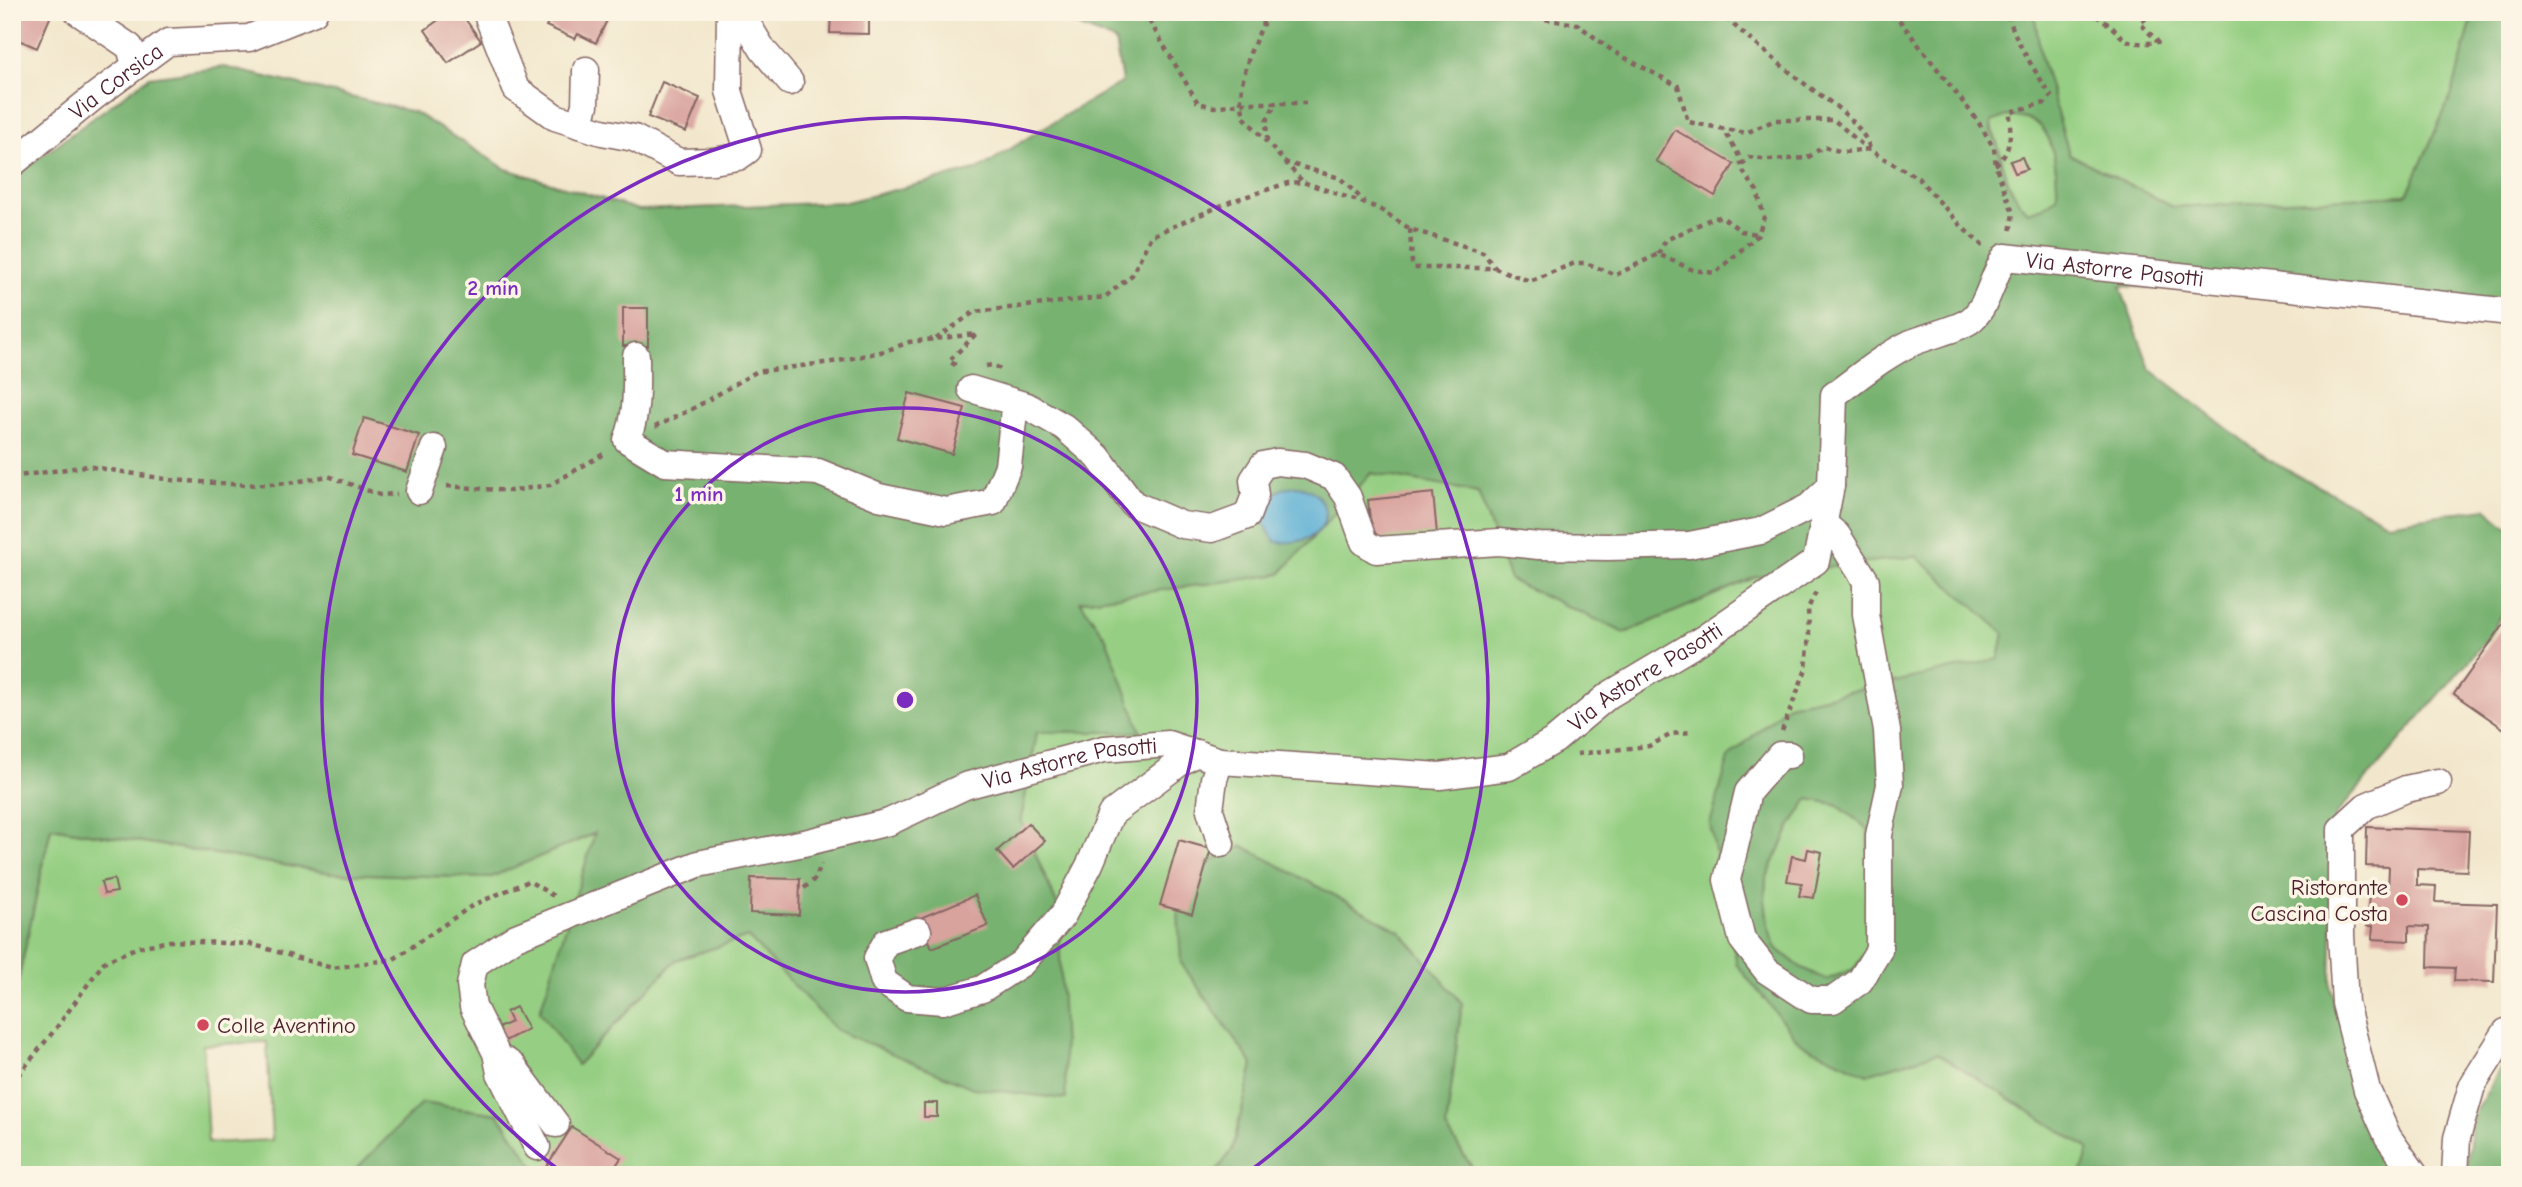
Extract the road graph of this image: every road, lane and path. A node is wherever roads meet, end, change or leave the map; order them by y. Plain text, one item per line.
1 (78, 12) edge
2 (314, 12) edge
3 (486, 12) edge
4 (730, 12) edge
5 (740, 12) edge
6 (1144, 12) edge
7 (1259, 12) edge
8 (1539, 12) edge
9 (1718, 12) edge
10 (1892, 12) edge
11 (2014, 12) edge
12 (2076, 12) edge
13 (2160, 12) edge
14 (135, 65) junction
15 (586, 70) dead end
16 (790, 82) dead end
17 (1241, 103) junction
18 (1276, 103) junction
19 (1306, 103) dead end
20 (579, 125) junction
21 (1724, 129) junction
22 (1268, 144) junction
23 (1871, 149) junction
24 (1284, 162) junction
25 (12, 164) edge
26 (1742, 165) junction
27 (1995, 165) junction
28 (1303, 182) junction
29 (1367, 204) junction
30 (1410, 229) junction
31 (1758, 235) junction
32 (1658, 254) junction
33 (2005, 257) junction
34 (1495, 268) junction
35 (2510, 312) edge
36 (935, 340) junction
37 (636, 356) dead end
38 (975, 374) junction
39 (1011, 374) dead end
40 (1015, 403) junction
41 (627, 440) junction
42 (434, 448) dead end
43 (12, 477) edge
44 (1831, 486) junction
45 (419, 491) junction
46 (1824, 524) junction
47 (1819, 585) dead end
48 (1692, 732) dead end
49 (1785, 744) joint
50 (1538, 749) junction
51 (1208, 757) junction
52 (2438, 782) dead end
53 (1221, 844) dead end
54 (564, 902) dead end
55 (918, 931) dead end
56 (2506, 1032) dead end
57 (496, 1053) junction
58 (12, 1083) edge
59 (556, 1124) dead end
60 (537, 1147) dead end
61 (2415, 1175) edge
62 (2455, 1175) edge

1 - 14 street
2 - 14 street, Via Corsica
3 - 20 street
4 - 20 street
5 - 16 street
6 - 17 path
7 - 17 path
8 - 21 path
9 - 23 path
10 - 27 path
11 - 27 path
12 - 13 path
14 - 25 street, Via Corsica
15 - 20 street
17 - 18 path
17 - 22 path
18 - 19 path
18 - 22 path
21 - 23 path
21 - 26 path
22 - 24 path
23 - 26 path
23 - 33 path
24 - 28 path
24 - 29 path
26 - 31 path
27 - 33 path
28 - 29 path
28 - 36 path
29 - 30 path
30 - 34 path
30 - 34 path
31 - 32 path
31 - 32 path
32 - 34 path
33 - 35 street, Via Astorre Pasotti
33 - 44 street, Via Astorre Pasotti
36 - 38 path
36 - 41 path
37 - 41 street
38 - 39 path
38 - 40 street
40 - 41 street
40 - 44 street
41 - 45 path
42 - 45 street
43 - 45 path
44 - 46 street, Via Astorre Pasotti
46 - 49 street
46 - 50 street, Via Astorre Pasotti
47 - 49 path
48 - 50 path
50 - 51 street, Via Astorre Pasotti
51 - 53 street
51 - 55 street
51 - 57 street, Via Astorre Pasotti
52 - 61 street
54 - 58 path
56 - 62 street
57 - 59 street
57 - 60 street

